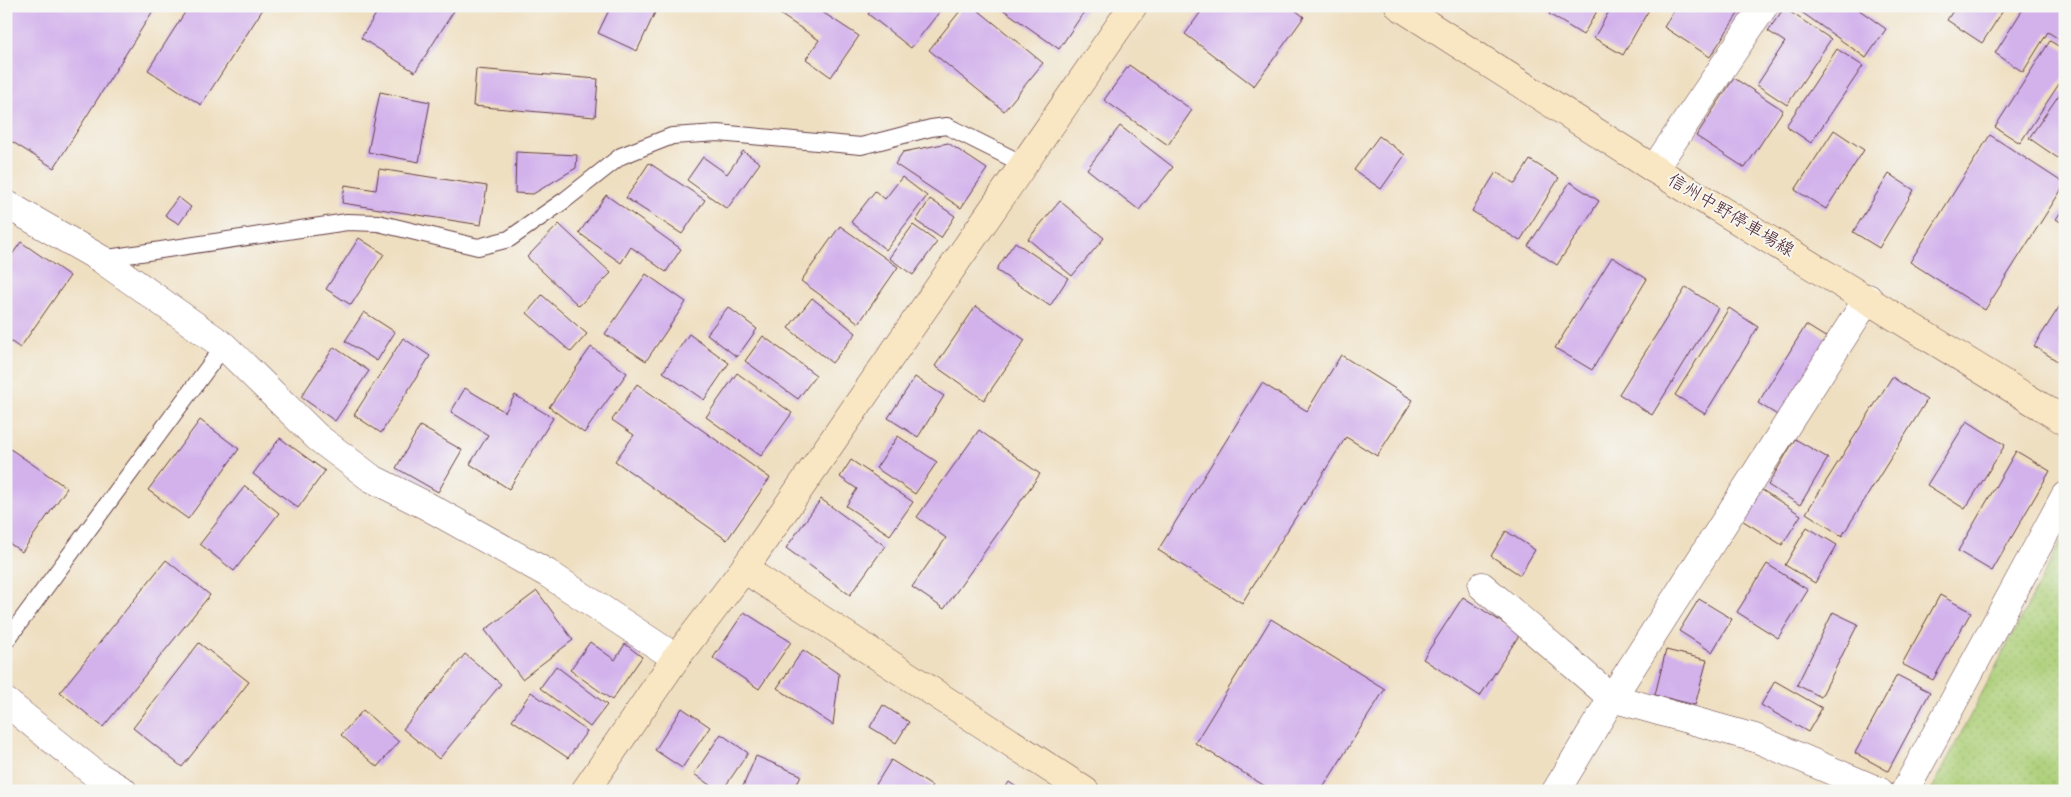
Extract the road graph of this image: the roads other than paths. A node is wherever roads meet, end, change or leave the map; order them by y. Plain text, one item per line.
1 (1134, 6) edge
2 (1399, 6) edge
3 (1764, 6) edge
4 (1025, 165) junction
5 (1654, 169) junction
6 (6, 204) edge
7 (101, 259) junction
8 (1868, 298) junction
9 (224, 346) junction
10 (2065, 421) edge
11 (2065, 496) edge
12 (744, 569) junction
13 (1482, 586) dead end
14 (6, 641) edge
15 (676, 658) junction
16 (1612, 698) junction
17 (6, 702) edge
18 (123, 791) edge
19 (585, 791) edge
20 (1085, 791) edge
21 (1556, 791) edge
22 (1879, 791) edge
23 (1905, 791) edge

1 - 4 street
2 - 5 street, 信州中野停車場線
3 - 5 street
4 - 7 lane
4 - 12 street
5 - 8 street, 信州中野停車場線
6 - 7 street
7 - 9 street
8 - 10 street, 信州中野停車場線
8 - 16 street
9 - 14 lane
9 - 15 street
11 - 23 street
12 - 15 street
12 - 20 street
13 - 16 street
15 - 19 street
16 - 21 street
16 - 22 street
17 - 18 street

